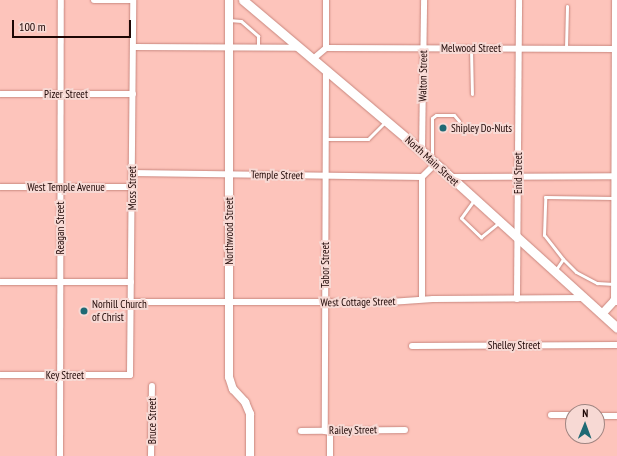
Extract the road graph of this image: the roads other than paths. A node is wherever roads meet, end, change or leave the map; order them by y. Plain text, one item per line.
1 (61, 0) edge
2 (94, 0) edge
3 (133, 0) edge
4 (229, 0) edge
5 (243, 0) edge
6 (326, 0) edge
7 (424, 0) edge
8 (519, 0) edge
9 (615, 0) edge
10 (567, 6) dead end
11 (229, 20) junction
12 (133, 47) junction
13 (229, 48) junction
14 (258, 48) junction
15 (299, 48) junction
16 (326, 48) junction
17 (424, 48) junction
18 (471, 48) junction
19 (519, 48) junction
20 (566, 48) junction
21 (616, 49) edge
22 (313, 59) junction
23 (326, 70) junction
24 (0, 94) edge
25 (61, 94) junction
26 (133, 94) junction
27 (472, 94) dead end
28 (386, 120) junction
29 (459, 121) dead end
30 (326, 138) junction
31 (422, 151) junction
32 (434, 162) junction
33 (132, 173) junction
34 (229, 174) junction
35 (325, 176) junction
36 (518, 176) junction
37 (616, 176) edge
38 (422, 177) junction
39 (450, 177) junction
40 (0, 187) edge
41 (60, 187) junction
42 (132, 188) junction
43 (614, 198) junction
44 (475, 199) junction
45 (499, 221) junction
46 (518, 238) junction
47 (562, 259) junction
48 (555, 272) junction
49 (0, 282) edge
50 (60, 282) junction
51 (131, 282) junction
52 (614, 284) junction
53 (584, 298) junction
54 (422, 299) junction
55 (517, 299) junction
56 (615, 301) edge
57 (131, 302) junction
58 (229, 302) junction
59 (325, 302) junction
60 (602, 314) junction
61 (617, 328) edge
62 (617, 345) edge
63 (412, 346) dead end
64 (0, 375) edge
65 (60, 375) junction
66 (130, 375) joint
67 (152, 386) dead end
68 (552, 415) dead end
69 (565, 415) edge
70 (605, 416) edge
71 (617, 416) edge
72 (405, 430) dead end
73 (301, 431) dead end
74 (325, 431) junction
75 (60, 456) edge
76 (151, 456) edge
77 (250, 456) edge
78 (330, 456) edge

1 - 25 street, Reagan Street
2 - 3 street
3 - 12 street, Moss Street
4 - 11 street, Northwood Street
5 - 15 main road, North Main Street
6 - 16 street
7 - 17 street, Walton Street
8 - 19 street, Enid Street
9 - 21 street
10 - 20 lane
11 - 13 street, Northwood Street
11 - 14 lane
12 - 13 street
12 - 26 street, Moss Street
13 - 14 street
13 - 34 street, Northwood Street
14 - 15 street
15 - 22 main road, North Main Street
16 - 17 street, Melwood Street
16 - 22 street
17 - 18 street, Melwood Street
17 - 31 street, Walton Street
18 - 19 street, Melwood Street
18 - 27 lane
19 - 20 street, Melwood Street
19 - 36 street, Enid Street
20 - 21 street, Melwood Street
21 - 37 street
22 - 23 main road, North Main Street
23 - 28 main road, North Main Street
23 - 30 street, Tabor Street
24 - 25 street, Pizer Street
25 - 26 street, Pizer Street
25 - 41 street, Reagan Street
26 - 33 street, Moss Street
28 - 30 lane
28 - 31 main road, North Main Street
29 - 32 lane
30 - 35 street, Tabor Street
31 - 32 main road, North Main Street
32 - 38 street
32 - 39 main road, North Main Street
33 - 34 street, Temple Street
33 - 42 street, Moss Street
34 - 35 street, Temple Street
34 - 58 street, Northwood Street
35 - 38 street, Temple Street
35 - 59 street, Tabor Street
36 - 37 street
36 - 39 street
36 - 46 street, Enid Street
37 - 43 street
38 - 54 street
39 - 44 main road, North Main Street
40 - 41 street, West Temple Avenue
41 - 42 street, West Temple Avenue
41 - 50 street, Reagan Street
42 - 51 street, Moss Street
43 - 47 lane
43 - 52 street
44 - 45 main road, North Main Street
44 - 45 lane
45 - 46 main road, North Main Street
46 - 48 main road, North Main Street
46 - 55 street, Enid Street
47 - 48 lane
47 - 52 lane
48 - 53 main road, North Main Street
49 - 50 street
50 - 51 street
50 - 65 street, Reagan Street
51 - 57 street, Moss Street
52 - 56 street
53 - 55 street, West Cottage Street
53 - 60 main road, North Main Street
54 - 55 street, West Cottage Street
54 - 59 street, West Cottage Street
56 - 60 street
57 - 58 street, West Cottage Street
57 - 66 street, Moss Street
58 - 59 street, West Cottage Street
58 - 77 street, Northwood Street
59 - 74 street, Tabor Street
60 - 61 main road, North Main Street
62 - 63 street, Shelley Street
64 - 65 street, Key Street
65 - 66 street, Key Street
65 - 75 street, Reagan Street
67 - 76 street, Bruce Street
68 - 69 street
70 - 71 street
72 - 74 street, Railey Street
73 - 74 street, Railey Street
74 - 78 street, Tabor Street

